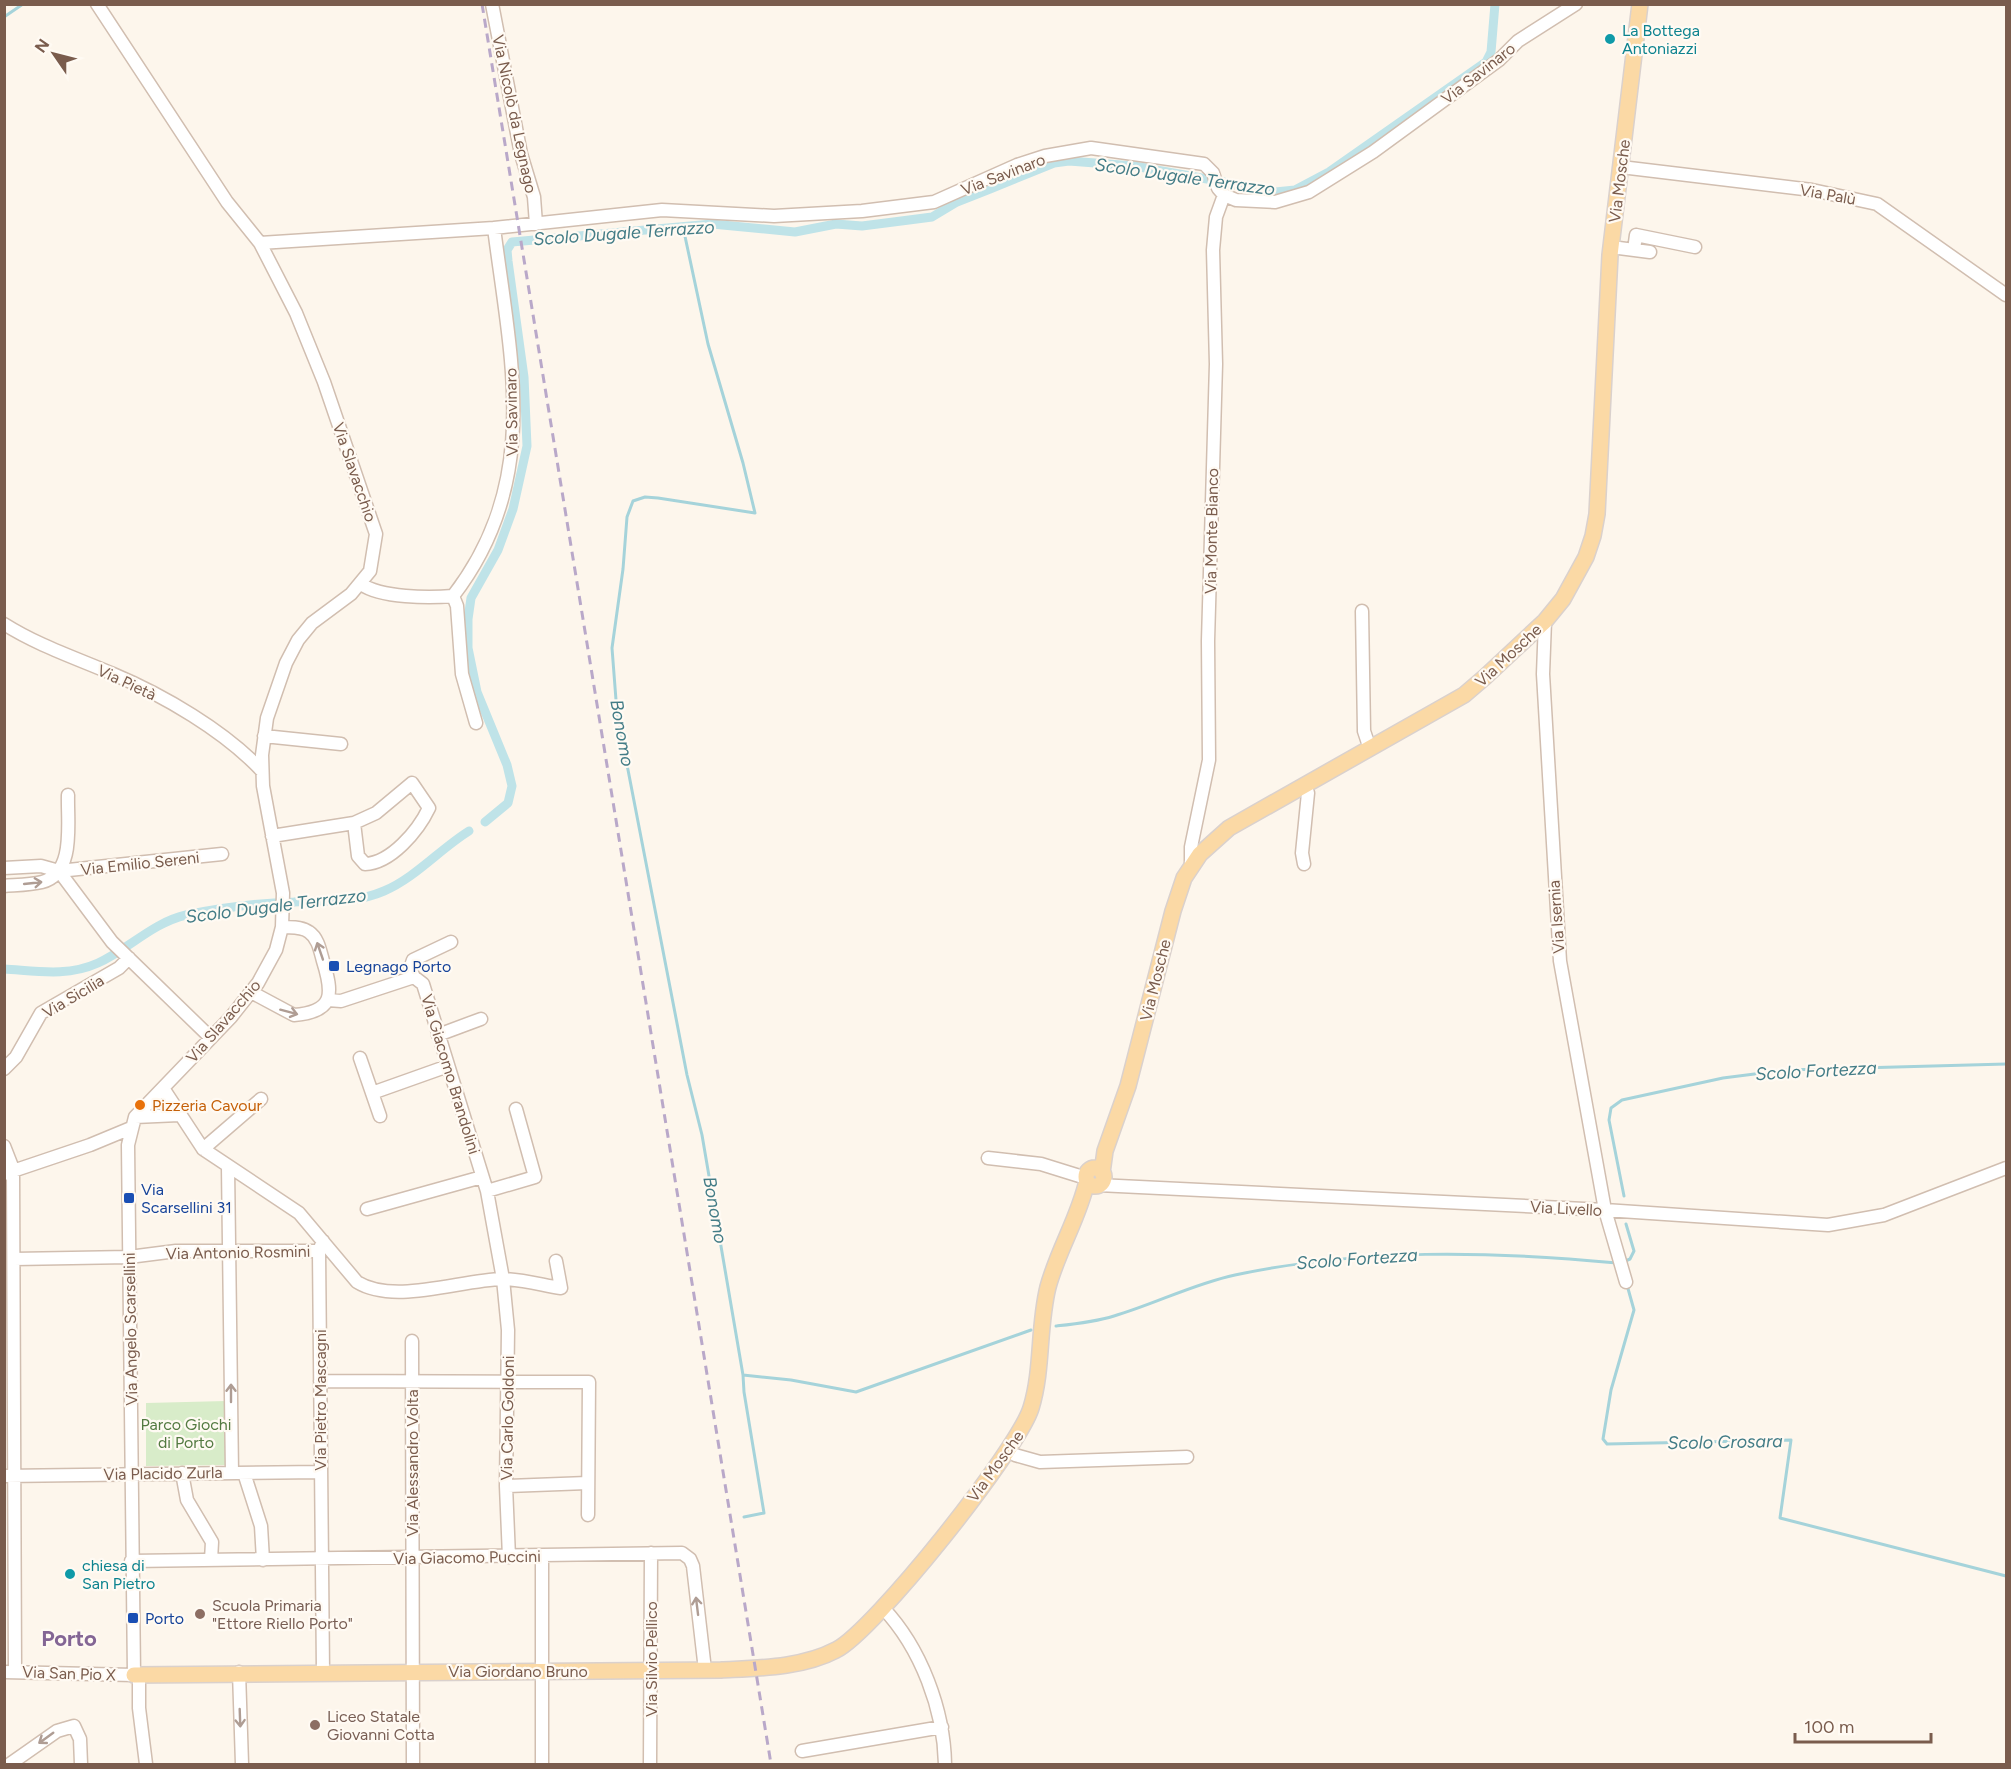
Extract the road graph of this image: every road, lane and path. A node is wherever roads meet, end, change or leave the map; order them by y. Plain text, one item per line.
1 (97, 4) edge
2 (492, 4) edge
3 (1576, 4) edge
4 (1640, 4) edge
5 (1621, 167) junction
6 (1218, 185) junction
7 (536, 224) junction
8 (494, 228) junction
9 (260, 243) junction
10 (1611, 247) junction
11 (1695, 247) dead end
12 (1634, 250) junction
13 (1650, 252) dead end
14 (2007, 295) edge
15 (361, 584) junction
16 (453, 596) junction
17 (1362, 611) dead end
18 (1545, 621) junction
19 (4, 624) edge
20 (476, 723) dead end
21 (264, 739) junction
22 (341, 744) dead end
23 (1370, 749) junction
24 (243, 750) junction
25 (262, 771) junction
26 (1305, 786) junction
27 (69, 795) dead end
28 (354, 823) junction
29 (272, 836) junction
30 (222, 854) dead end
31 (1304, 864) dead end
32 (1191, 867) junction
33 (4, 868) edge
34 (59, 871) junction
35 (4, 886) edge
36 (282, 927) junction
37 (451, 942) dead end
38 (127, 956) junction
39 (414, 977) junction
40 (251, 992) junction
41 (328, 1000) junction
42 (481, 1019) dead end
43 (438, 1035) junction
44 (211, 1038) junction
45 (360, 1058) dead end
46 (448, 1066) junction
47 (4, 1069) edge
48 (163, 1088) junction
49 (372, 1092) junction
50 (261, 1099) dead end
51 (516, 1109) dead end
52 (179, 1115) junction
53 (380, 1116) dead end
54 (133, 1122) junction
55 (4, 1146) edge
56 (203, 1149) junction
57 (988, 1158) dead end
58 (228, 1167) junction
59 (2007, 1168) edge
60 (9, 1171) edge
61 (482, 1177) junction
62 (1091, 1179) junction
63 (487, 1191) junction
64 (367, 1209) dead end
65 (1605, 1210) junction
66 (321, 1246) junction
67 (230, 1251) junction
68 (129, 1257) junction
69 (14, 1258) junction
70 (556, 1261) dead end
71 (503, 1279) junction
72 (1626, 1282) dead end
73 (412, 1341) dead end
74 (320, 1381) junction
75 (412, 1381) junction
76 (509, 1382) junction
77 (1015, 1455) dead end
78 (1187, 1456) dead end
79 (321, 1472) junction
80 (182, 1473) junction
81 (238, 1473) junction
82 (132, 1474) junction
83 (10, 1476) edge
84 (586, 1483) junction
85 (506, 1486) junction
86 (588, 1515) dead end
87 (651, 1554) junction
88 (542, 1556) junction
89 (509, 1557) junction
90 (322, 1559) junction
91 (411, 1559) junction
92 (211, 1560) junction
93 (263, 1560) junction
94 (131, 1561) junction
95 (9, 1582) edge
96 (883, 1608) junction
97 (651, 1670) junction
98 (705, 1670) junction
99 (10, 1671) edge
100 (323, 1671) junction
101 (541, 1671) junction
102 (239, 1672) junction
103 (413, 1672) junction
104 (136, 1675) junction
105 (942, 1727) junction
106 (802, 1751) dead end
107 (10, 1764) edge
108 (81, 1764) edge
109 (146, 1764) edge
110 (242, 1764) edge
111 (413, 1764) edge
112 (542, 1764) edge
113 (650, 1764) edge
114 (945, 1764) edge

1 - 9 street, Via Slavacchio
2 - 7 street, Via Nicolò da Legnago
3 - 6 street, Via Savinaro
4 - 5 main road, Via Mosche
5 - 10 main road, Via Mosche
5 - 14 street, Via Palù
6 - 7 street, Via Savinaro
6 - 32 street, Via Monte Bianco
7 - 8 street, Via Savinaro
8 - 9 street, Via Savinaro
8 - 16 street, Via Savinaro
9 - 15 street, Via Slavacchio
10 - 12 street
10 - 18 main road, Via Mosche
11 - 12 street
12 - 13 street
15 - 16 street
15 - 21 street, Via Slavacchio
16 - 20 street
17 - 23 street
18 - 23 main road, Via Mosche
18 - 65 street, Via Isernia
19 - 24 street, Via Pietà
21 - 22 street
21 - 24 street
21 - 25 street, Via Slavacchio
23 - 26 main road, Via Mosche
24 - 25 street, Via Pietà
25 - 29 street, Via Slavacchio
26 - 31 street
26 - 32 main road, Via Mosche
27 - 34 street
28 - 28 street
28 - 29 street
29 - 36 street, Via Slavacchio
30 - 34 street, Via Emilio Sereni
32 - 62 main road, Via Mosche
33 - 34 street, Via Emilio Sereni
35 -> 34 street, Via Emilio Sereni
34 - 38 street
36 - 40 street, Via Slavacchio
41 -> 36 street
37 - 39 street
38 - 44 street
38 - 47 street, Via Sicilia
39 - 41 street, Via Giacomo Brandolini
39 - 43 street, Via Giacomo Brandolini
40 -> 41 street, Via Giacomo Brandolini
40 - 44 street, Via Slavacchio
42 - 43 street
43 - 46 street, Via Giacomo Brandolini
44 - 48 street, Via Slavacchio
45 - 49 street
46 - 49 street
46 - 61 street, Via Giacomo Brandolini
48 - 52 street
48 - 54 street, Via Slavacchio
49 - 53 street
50 - 56 street
51 - 63 street
52 - 54 street
52 - 56 street
54 - 60 street
54 - 68 street, Via Angelo Scarsellini
55 - 60 street
56 - 58 street
57 - 62 street, Via Livello
58 - 66 street
58 - 67 street
59 - 65 street, Via Livello
60 - 69 street
61 - 63 street, Via Giacomo Brandolini
61 - 64 street
62 - 65 street, Via Livello
62 - 96 main road, Via Mosche
63 - 71 street, Via Giacomo Brandolini
65 - 72 street, Via Isernia
66 - 67 street, Via Antonio Rosmini
66 - 71 street
66 - 74 street, Via Pietro Mascagni
67 - 68 street, Via Antonio Rosmini
81 -> 67 street
68 - 69 street, Via Antonio Rosmini
68 - 82 street, Via Angelo Scarsellini
69 - 83 street
70 - 71 street
71 - 76 street, Via Carlo Goldoni
73 - 75 street, Via Alessandro Volta
74 - 75 street
74 - 79 street, Via Pietro Mascagni
75 - 76 street
75 - 91 street, Via Alessandro Volta
76 - 84 street
76 - 85 street, Via Carlo Goldoni
77 - 78 street
79 - 81 street, Via Placido Zurla
79 - 90 street, Via Pietro Mascagni
80 - 81 street, Via Placido Zurla
80 - 82 street, Via Placido Zurla
80 - 92 street
81 - 93 street
82 - 83 street, Via Placido Zurla
82 - 94 street, Via Angelo Scarsellini
83 - 95 street
84 - 85 street
84 - 86 street
85 - 89 street, Via Carlo Goldoni
87 - 88 street, Via Giacomo Puccini
87 - 97 street, Via Silvio Pellico
98 -> 87 street, Via Giacomo Puccini
88 - 89 street, Via Giacomo Puccini
88 - 101 street
89 - 91 street, Via Giacomo Puccini
90 - 91 street, Via Giacomo Puccini
90 - 93 street, Via Giacomo Puccini
90 - 100 street, Via Pietro Mascagni
91 - 103 street, Via Alessandro Volta
92 - 93 street, Via Giacomo Puccini
92 - 94 street, Via Giacomo Puccini
94 - 104 street, Via Angelo Scarsellini
95 - 99 street
96 - 98 main road, Via Giordano Bruno
96 - 105 street
97 - 98 main road, Via Giordano Bruno
97 - 101 main road, Via Giordano Bruno
97 - 113 street, Via Silvio Pellico
99 - 104 street, Via San Pio X
100 - 102 main road, Via Giordano Bruno
100 - 103 main road, Via Giordano Bruno
101 - 103 main road, Via Giordano Bruno
101 - 112 street
102 - 104 main road, Via Giordano Bruno
102 -> 110 street
103 - 111 street, Via Alessandro Volta
104 - 109 street, Via Angelo Scarsellini
105 - 106 street
105 - 114 street
108 -> 107 street

